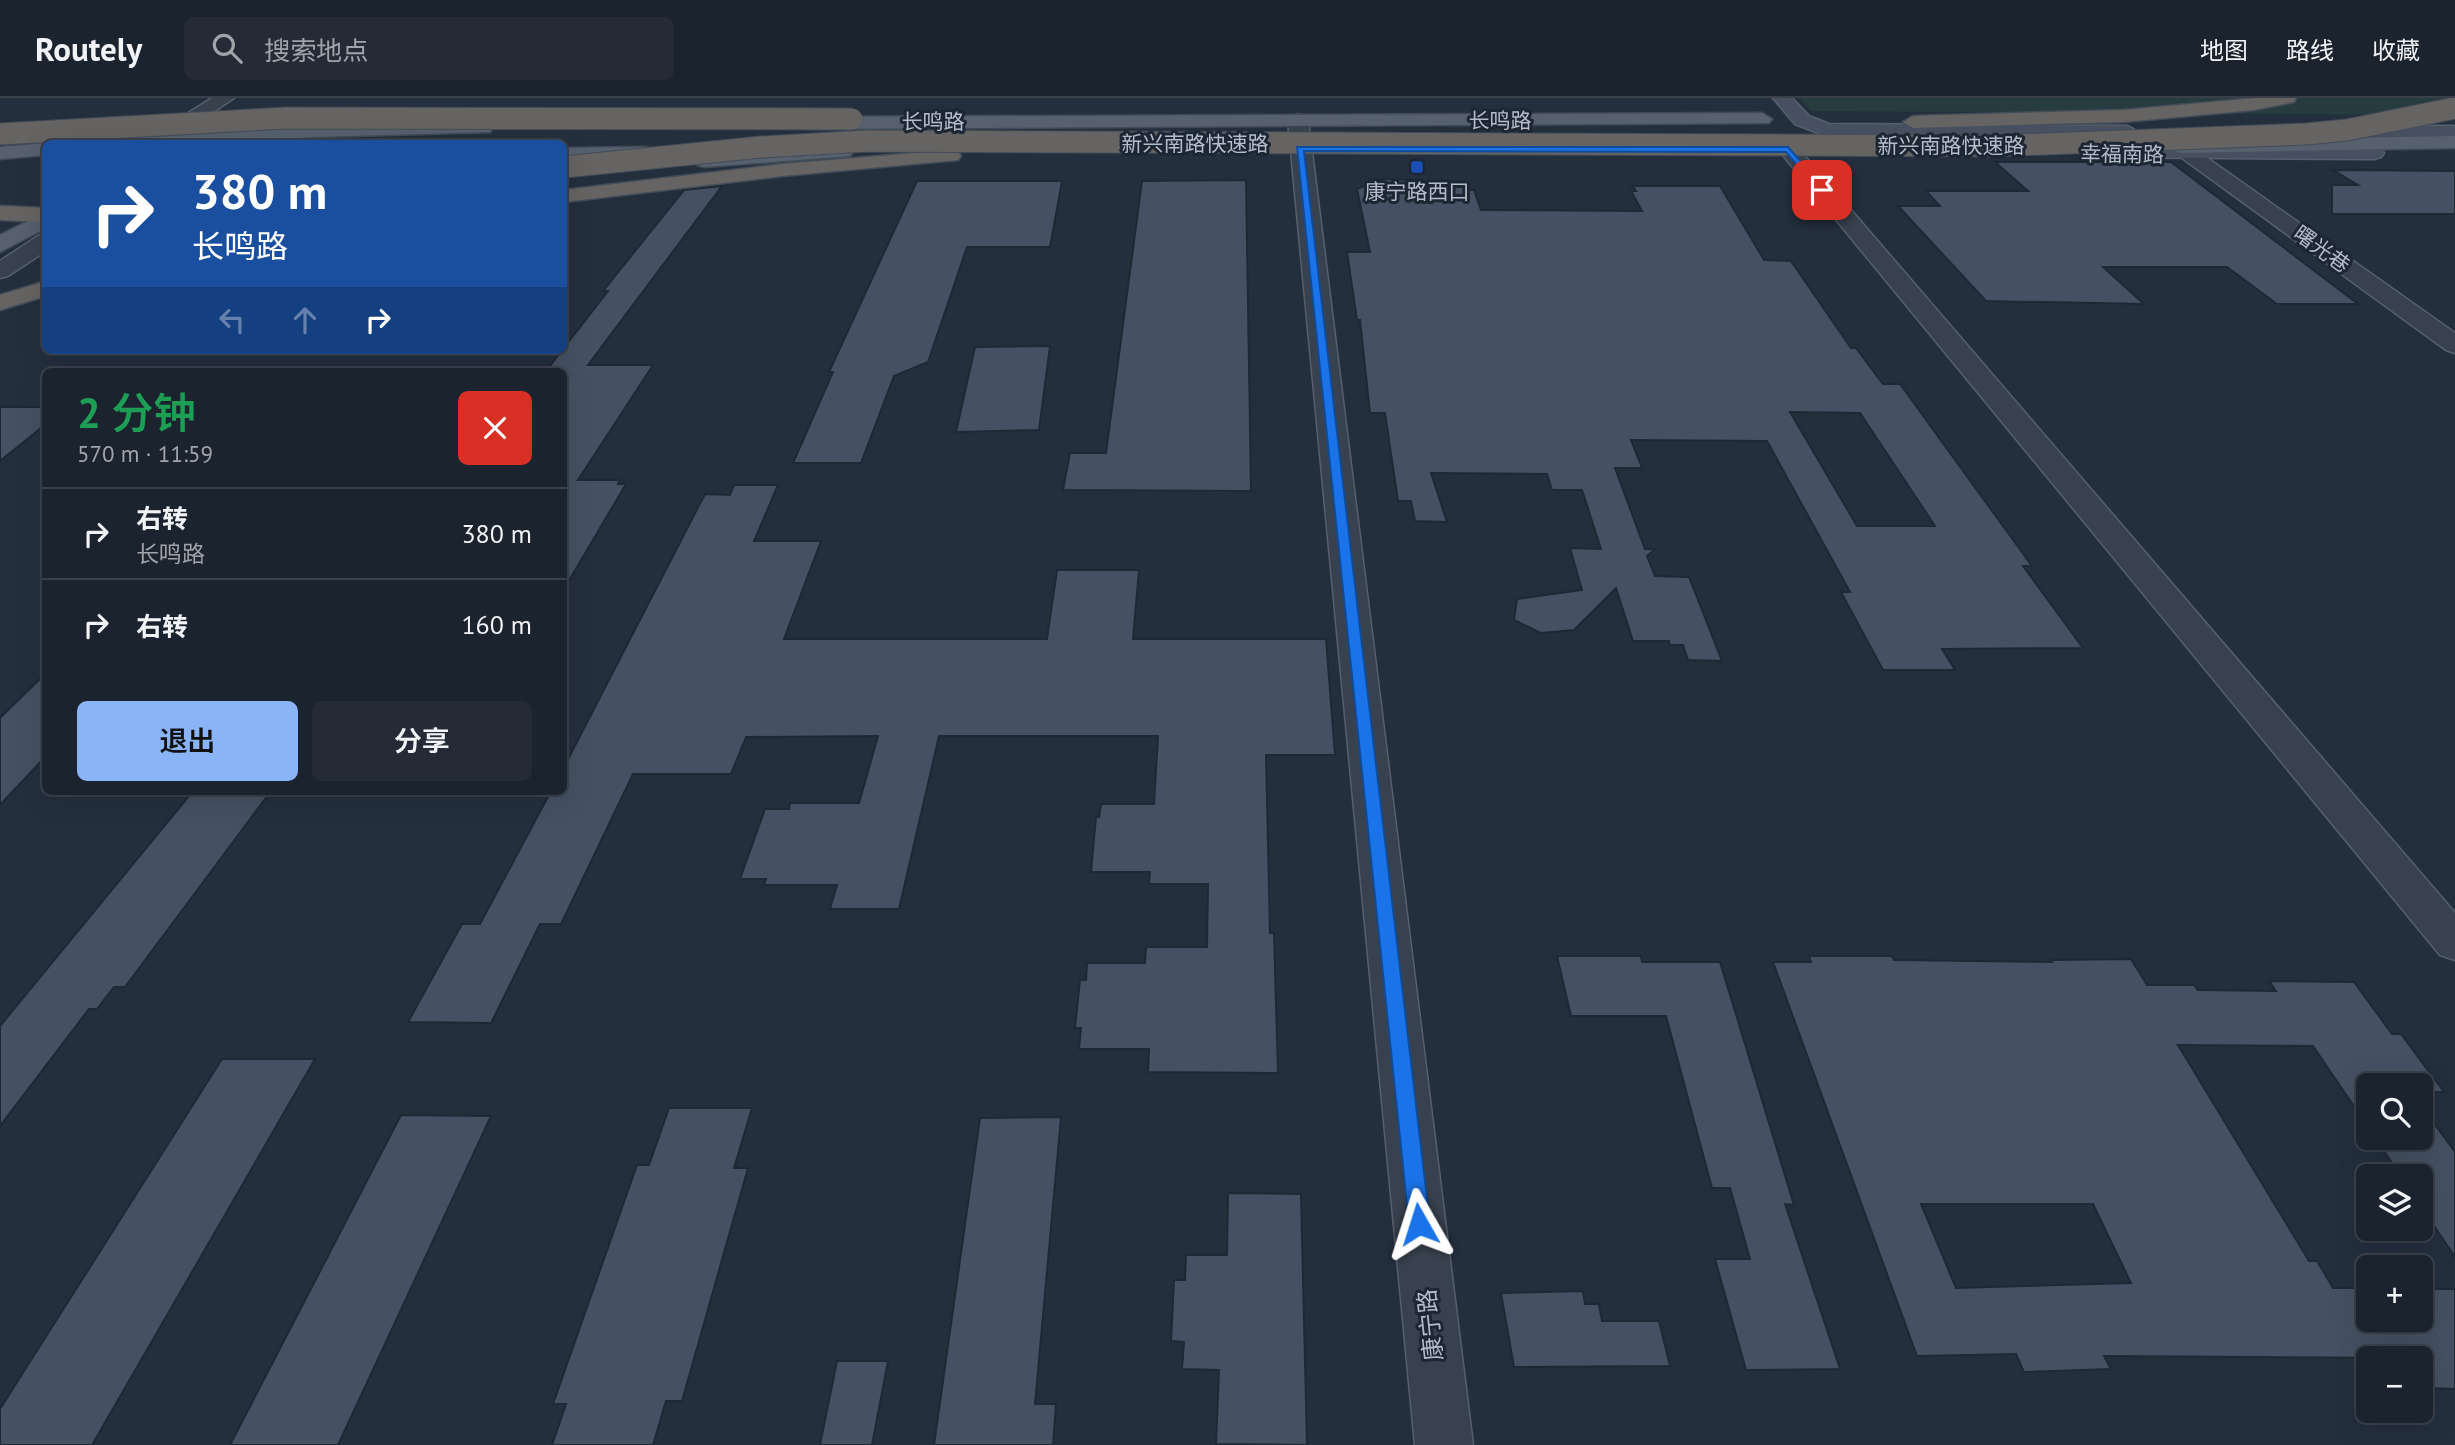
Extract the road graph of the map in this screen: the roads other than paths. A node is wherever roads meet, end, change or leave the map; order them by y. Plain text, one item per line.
1 (225, 98) edge
2 (1699, 98) edge
3 (1745, 98) edge
4 (1782, 98) edge
5 (2287, 98) edge
6 (2455, 108) edge
7 (2350, 110) dead end
8 (1715, 119) junction
9 (1762, 119) junction
10 (1913, 122) junction
11 (1018, 123) junction
12 (1879, 132) junction
13 (2455, 132) edge
14 (1299, 134) junction
15 (80, 140) edge
16 (160, 140) edge
17 (175, 140) edge
18 (2455, 142) edge
19 (1241, 144) junction
20 (42, 146) edge
21 (567, 146) edge
22 (1991, 146) junction
23 (42, 149) edge
24 (898, 149) junction
25 (1740, 150) junction
26 (1788, 150) junction
27 (1, 153) edge
28 (2455, 153) edge
29 (567, 154) edge
30 (2189, 154) junction
31 (42, 167) edge
32 (567, 168) edge
33 (567, 168) edge
34 (567, 196) edge
35 (0, 213) edge
36 (42, 216) edge
37 (42, 219) edge
38 (0, 245) edge
39 (42, 245) edge
40 (42, 262) edge
41 (0, 273) edge
42 (42, 289) edge
43 (0, 303) edge
44 (2455, 345) edge
45 (2455, 943) edge
46 (1444, 1445) edge

1 - 16 street
2 - 8 main road
3 - 9 main road
4 - 12 main road
5 - 10 highway
6 - 22 highway, 新兴南路快速路, bridge
7 - 10 highway, 新兴南路快速路
8 - 9 main road, 长鸣路
8 - 14 main road, 长鸣路
8 - 25 main road
9 - 26 main road
10 - 11 highway, 新兴南路快速路
11 - 15 highway, bridge
11 - 21 highway, 新兴南路快速路
12 - 13 main road
12 - 26 main road
14 - 17 main road, 长鸣路
14 - 24 main road, 长鸣路
14 - 25 main road, 长鸣路
14 - 46 street, 康宁路
18 - 22 main road, bridge
19 - 22 highway, 新兴南路快速路, bridge
19 - 33 highway, 新兴南路快速路, bridge
19 - 34 highway, bridge
20 - 27 highway, bridge
23 - 27 main road
24 - 29 main road, 长鸣路
24 - 32 main road
25 - 26 main road, 长鸣路
26 - 30 main road, 幸福南路
26 - 45 street
27 - 31 main road
28 - 30 main road, 幸福南路
30 - 44 street, 曙光巷
35 - 36 highway
37 - 38 main road
39 - 41 street
40 - 41 highway
42 - 43 highway

